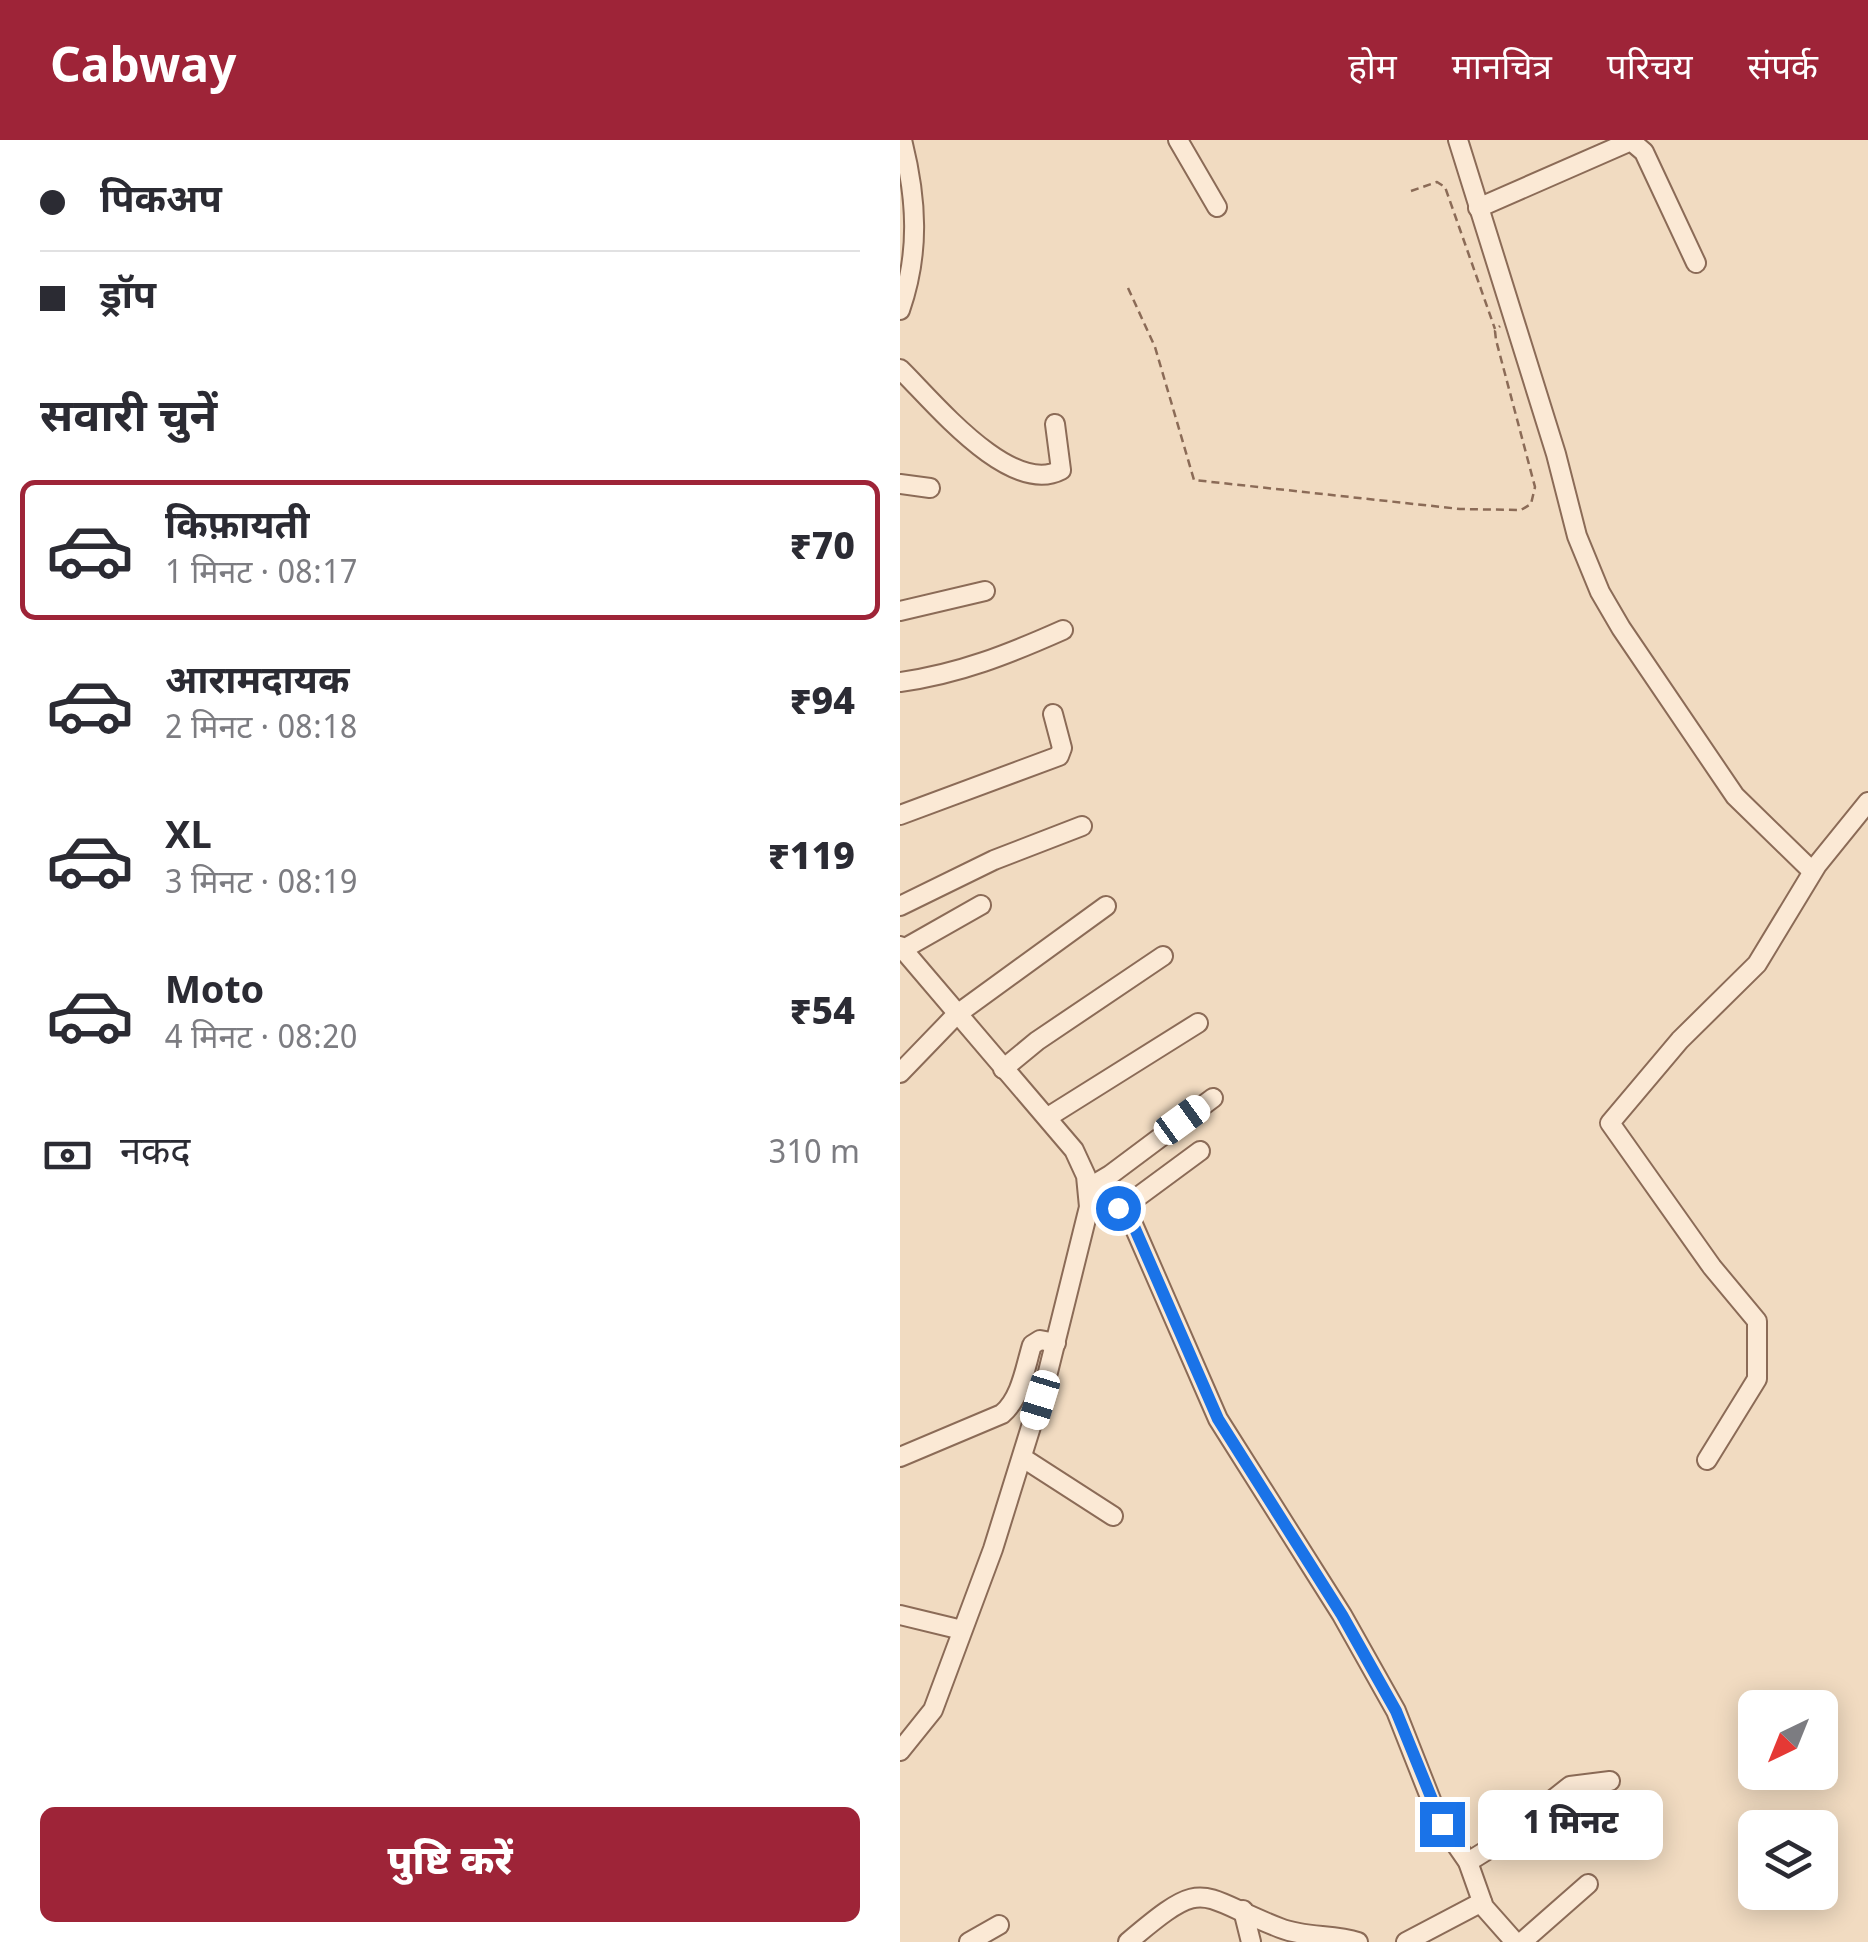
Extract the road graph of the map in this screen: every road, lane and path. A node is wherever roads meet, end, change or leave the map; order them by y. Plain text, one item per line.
1 (902, 140) edge
2 (1178, 140) edge
3 (1458, 140) edge
4 (1411, 192) dead end
5 (1216, 207) dead end
6 (1478, 208) junction
7 (1696, 263) dead end
8 (1128, 288) dead end
9 (900, 310) edge
10 (1516, 322) junction
11 (1496, 330) junction
12 (900, 369) edge
13 (1055, 424) dead end
14 (900, 484) edge
15 (930, 488) dead end
16 (984, 591) dead end
17 (900, 610) edge
18 (1063, 630) dead end
19 (900, 682) edge
20 (1054, 714) dead end
21 (1868, 802) edge
22 (900, 815) edge
23 (1082, 826) dead end
24 (1812, 872) junction
25 (981, 905) dead end
26 (900, 906) edge
27 (1106, 906) dead end
28 (901, 949) edge
29 (1162, 956) dead end
30 (956, 1015) junction
31 (1198, 1023) dead end
32 (1004, 1069) junction
33 (900, 1074) edge
34 (1213, 1098) dead end
35 (1048, 1117) junction
36 (1200, 1151) dead end
37 (1088, 1191) junction
38 (1120, 1210) junction
39 (1056, 1343) junction
40 (900, 1458) edge
41 (1022, 1458) junction
42 (1707, 1460) dead end
43 (1113, 1516) dead end
44 (900, 1614) edge
45 (962, 1630) junction
46 (900, 1750) edge
47 (1610, 1781) dead end
48 (1468, 1862) junction
49 (1588, 1884) dead end
50 (1482, 1902) junction
51 (1243, 1910) junction
52 (999, 1926) dead end
53 (968, 1942) edge
54 (1128, 1942) edge
55 (1251, 1942) edge
56 (1358, 1942) edge
57 (1406, 1942) edge
58 (1519, 1942) edge

1 - 9 street
2 - 5 street
3 - 6 street
4 - 11 path
6 - 7 street
6 - 10 street
8 - 11 path
10 - 11 path
10 - 24 street
12 - 13 street
14 - 15 street
16 - 17 street
18 - 19 street
20 - 22 street
21 - 24 street
23 - 26 street
24 - 42 street
25 - 28 street
27 - 30 street
28 - 30 street
29 - 32 street
30 - 32 street
30 - 33 street
31 - 35 street
32 - 35 street
34 - 37 street
35 - 37 street
36 - 38 street
37 - 38 street
37 - 39 street
38 - 48 street
39 - 40 street
39 - 41 street
41 - 43 street
41 - 45 street
44 - 45 street
45 - 46 street
47 - 48 street
48 - 50 street
49 - 58 street
50 - 57 street
50 - 58 street
51 - 54 street
51 - 55 street
51 - 56 street
52 - 53 street

